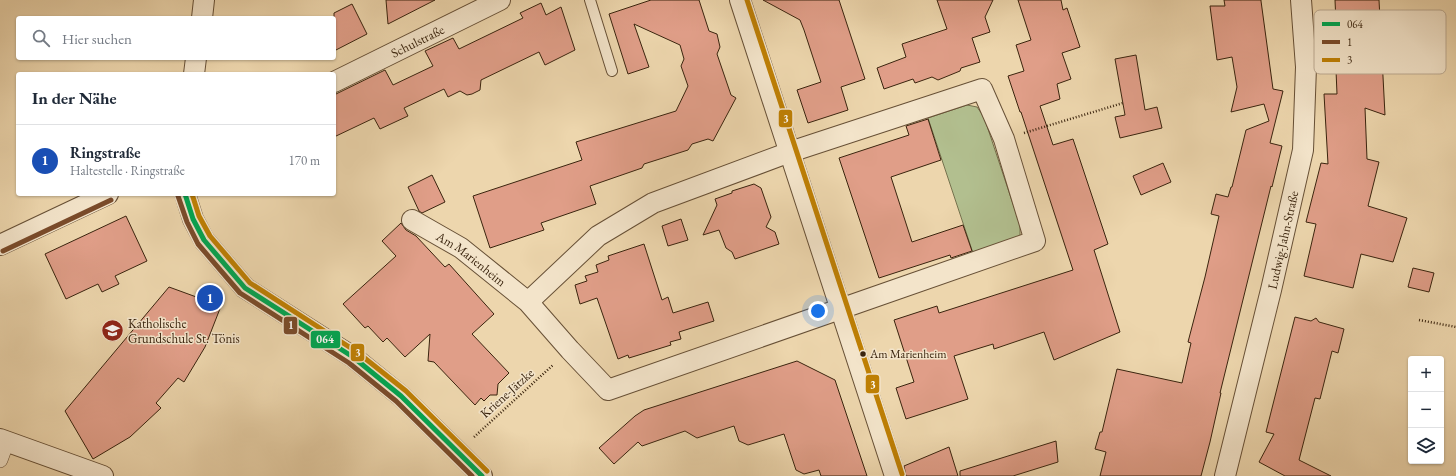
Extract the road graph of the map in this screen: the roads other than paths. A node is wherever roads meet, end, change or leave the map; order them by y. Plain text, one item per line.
1 (204, 0) edge
2 (500, 0) edge
3 (590, 0) edge
4 (740, 0) edge
5 (1301, 0) edge
6 (202, 16) edge
7 (196, 60) edge
8 (612, 71) dead end
9 (194, 72) edge
10 (336, 81) edge
11 (790, 152) junction
12 (104, 196) edge
13 (186, 196) edge
14 (412, 220) dead end
15 (0, 245) edge
16 (528, 302) junction
17 (841, 310) junction
18 (3, 440) edge
19 (0, 460) edge
20 (103, 476) edge
21 (482, 476) edge
22 (895, 476) edge
23 (1225, 476) edge

1 - 6 street
2 - 10 street, Schulstraße
3 - 8 lane
4 - 11 street
5 - 23 street, Ludwig-Jahn-Straße
7 - 9 street
11 - 16 street, Am Marienheim
11 - 17 street
11 - 17 street, Am Marienheim
12 - 15 street
13 - 21 street
14 - 16 street, Am Marienheim
16 - 17 street, Am Marienheim
17 - 22 street
18 - 19 street
18 - 20 street

